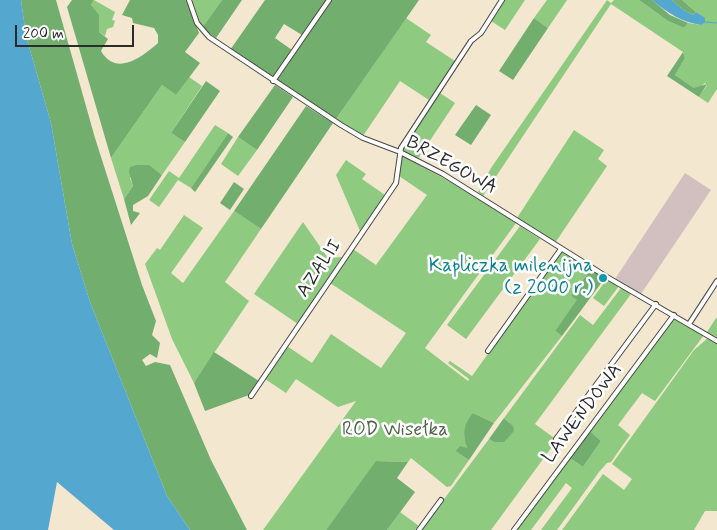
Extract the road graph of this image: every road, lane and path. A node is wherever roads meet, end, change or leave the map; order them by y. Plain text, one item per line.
1 (189, 0) edge
2 (329, 0) edge
3 (502, 0) edge
4 (273, 81) junction
5 (400, 152) junction
6 (561, 249) junction
7 (717, 281) edge
8 (656, 304) junction
9 (674, 315) junction
10 (689, 324) junction
11 (717, 341) edge
12 (488, 351) dead end
13 (251, 396) dead end
14 (556, 439) dead end
15 (441, 500) dead end
16 (419, 530) edge
17 (514, 530) edge

1 - 4 street, BRZEGOWA
2 - 4 street
3 - 5 street
4 - 5 street, BRZEGOWA
5 - 6 street, BRZEGOWA
5 - 13 street, AZALII
6 - 8 street, BRZEGOWA
6 - 12 street
7 - 10 street
8 - 9 street, BRZEGOWA
8 - 14 street
9 - 10 street, BRZEGOWA
9 - 17 street, LAWENDOWA
10 - 11 street, BRZEGOWA
15 - 16 street

